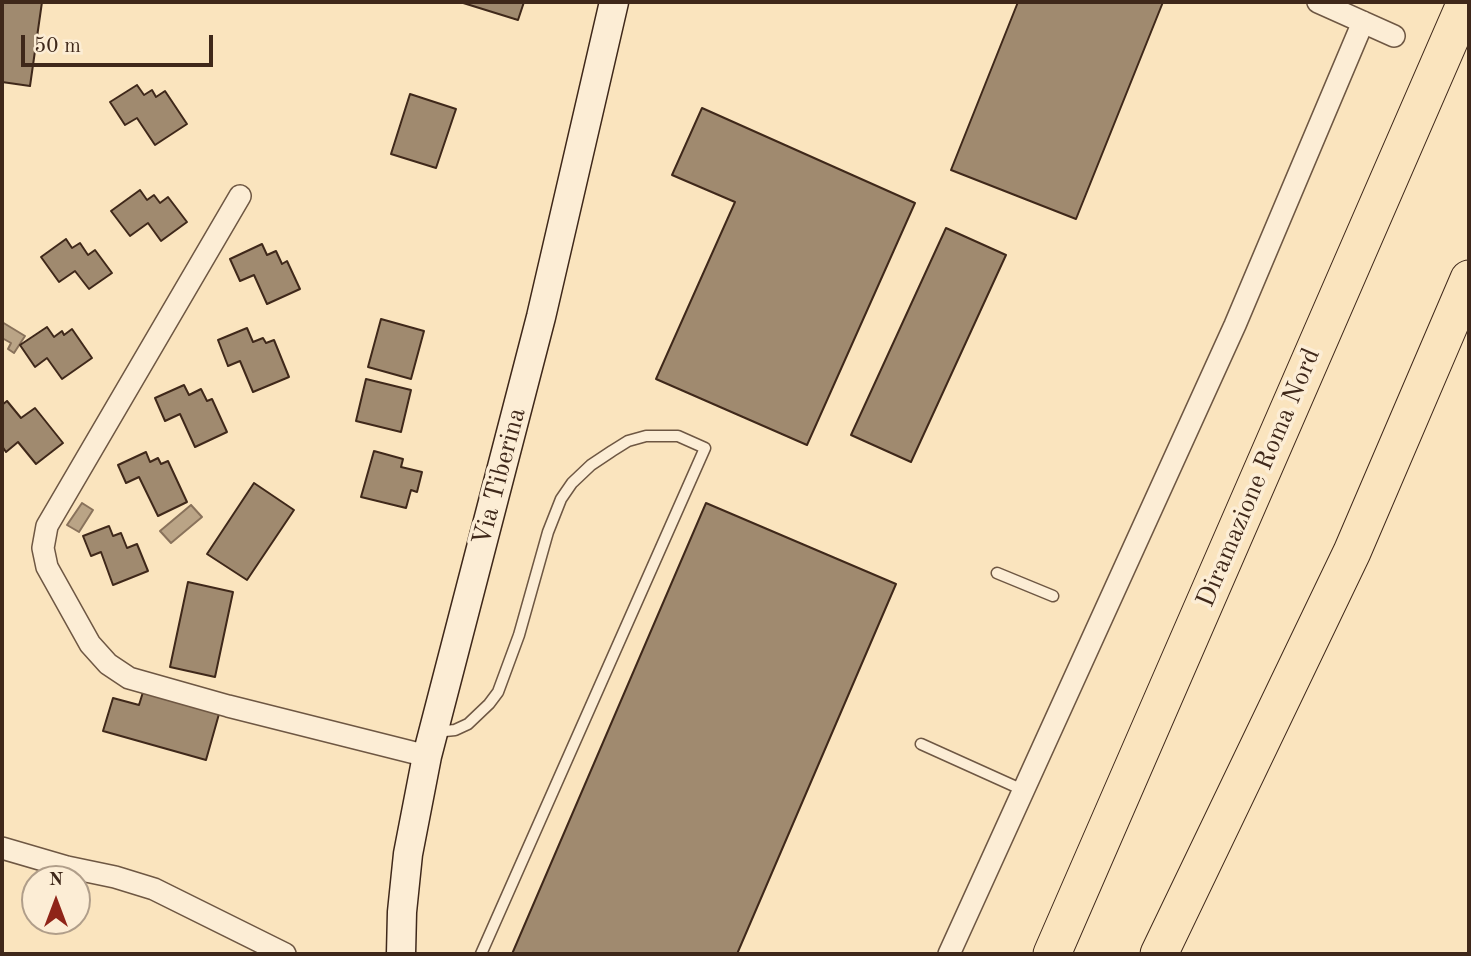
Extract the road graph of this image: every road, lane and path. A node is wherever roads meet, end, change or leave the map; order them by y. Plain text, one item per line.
1 (614, 2) edge
2 (1318, 2) edge
3 (1466, 2) edge
4 (1363, 22) junction
5 (1394, 36) dead end
6 (240, 196) dead end
7 (1469, 279) edge
8 (998, 573) dead end
9 (1053, 596) dead end
10 (430, 744) junction
11 (921, 744) dead end
12 (1023, 790) junction
13 (2, 848) edge
14 (285, 954) edge
15 (401, 954) edge
16 (481, 954) edge
17 (948, 954) edge
18 (1052, 954) edge
19 (1159, 954) edge

1 - 10 main road, Via Tiberina
2 - 4 street
3 - 18 highway, Diramazione Roma Nord
4 - 5 street
4 - 12 street
6 - 10 street
7 - 19 highway
8 - 9 lane
10 - 15 main road, Via Tiberina
10 - 16 lane
11 - 12 lane
12 - 17 street
13 - 14 street

